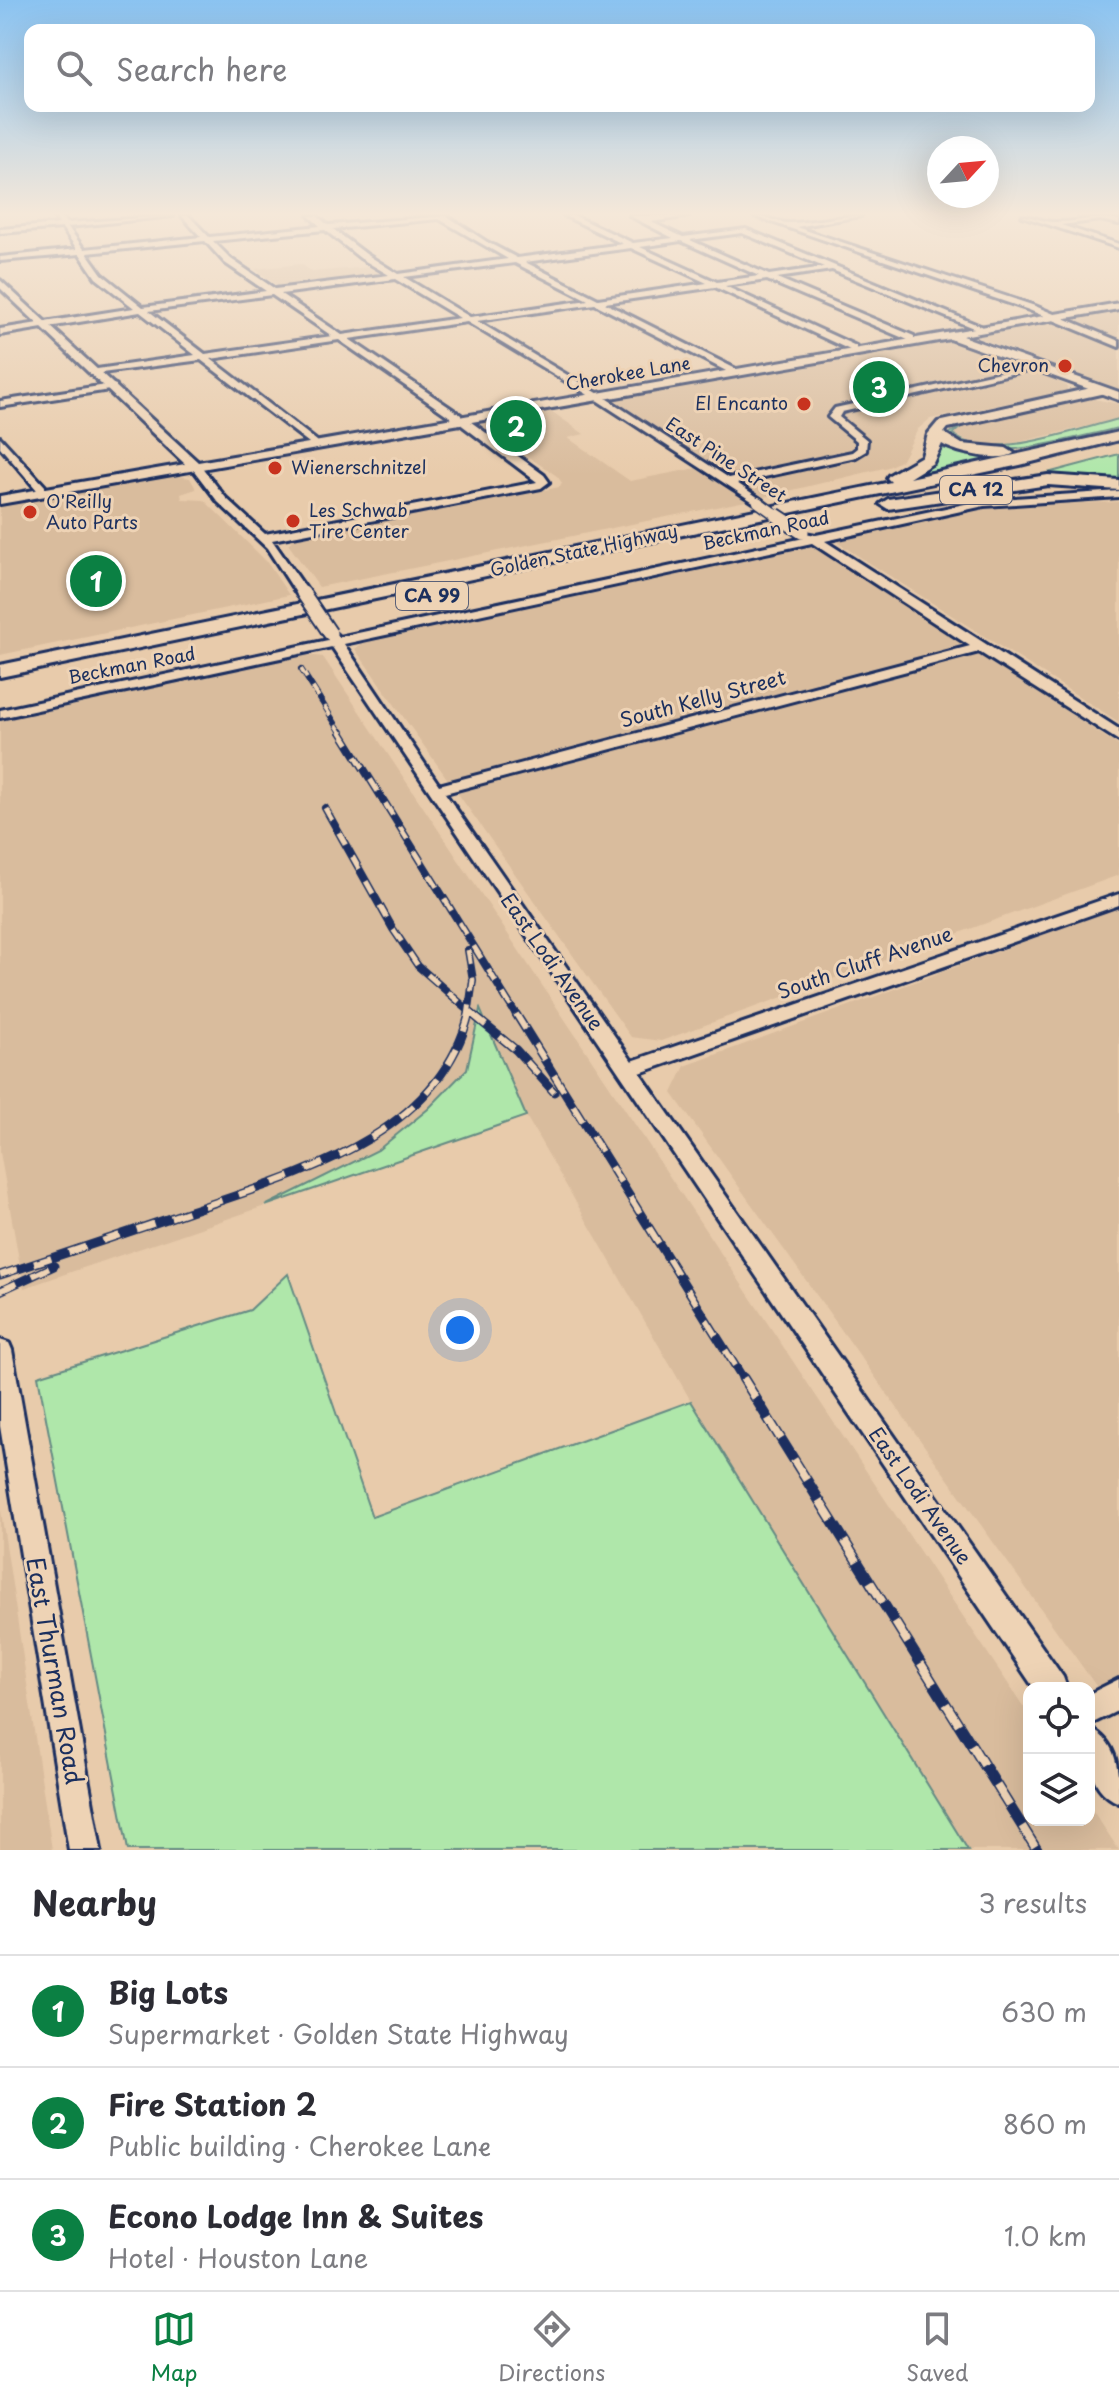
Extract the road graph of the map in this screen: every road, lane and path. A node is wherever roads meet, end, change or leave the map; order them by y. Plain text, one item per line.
1 (21, 302) edge
2 (134, 302) edge
3 (194, 302) edge
4 (289, 302) edge
5 (439, 302) edge
6 (586, 302) edge
7 (598, 302) edge
8 (752, 302) edge
9 (826, 302) edge
10 (919, 302) edge
11 (1013, 302) edge
12 (1119, 303) edge
13 (143, 309) junction
14 (1051, 315) junction
15 (467, 319) junction
16 (46, 326) junction
17 (981, 328) junction
18 (0, 332) edge
19 (946, 334) junction
20 (341, 337) junction
21 (911, 338) junction
22 (1119, 344) edge
23 (853, 348) junction
24 (204, 358) junction
25 (1036, 367) junction
26 (97, 372) junction
27 (733, 372) junction
28 (113, 387) junction
29 (1100, 390) junction
30 (594, 396) junction
31 (1119, 396) edge
32 (0, 404) edge
33 (460, 419) junction
34 (935, 434) junction
35 (1119, 434) edge
36 (0, 440) edge
37 (313, 443) junction
38 (1119, 451) edge
39 (196, 465) junction
40 (1088, 481) junction
41 (726, 482) junction
42 (1119, 485) edge
43 (41, 488) junction
44 (1119, 494) edge
45 (1100, 497) junction
46 (0, 498) edge
47 (864, 506) junction
48 (780, 510) junction
49 (808, 535) junction
50 (264, 538) junction
51 (333, 638) junction
52 (981, 647) junction
53 (0, 671) edge
54 (0, 686) edge
55 (0, 714) edge
56 (1119, 736) edge
57 (435, 791) junction
58 (1119, 899) edge
59 (626, 1070) junction
60 (0, 1350) edge
61 (1048, 1682) edge
62 (1119, 1694) edge
63 (1095, 1707) edge
64 (1095, 1752) edge
65 (1119, 1787) edge
66 (85, 1850) edge

1 - 16 main road, East Lodi Avenue
2 - 13 street
3 - 13 street
4 - 20 street
5 - 15 street, East Pine Street
6 - 15 street
7 - 27 street
8 - 23 street
9 - 21 street
10 - 17 street
11 - 14 street
12 - 14 main road, Cherokee Lane
13 - 16 street
13 - 24 street
14 - 17 main road, Cherokee Lane
14 - 22 street
15 - 20 street
15 - 30 street, East Pine Street
16 - 18 street
16 - 26 main road, East Lodi Avenue
17 - 19 main road, Cherokee Lane
19 - 21 main road, Cherokee Lane
19 - 25 main road
19 - 27 main road, Cherokee Lane
20 - 24 street
20 - 33 street
21 - 23 main road, Cherokee Lane
23 - 27 main road, Cherokee Lane
24 - 26 street
24 - 37 street
25 - 29 main road
25 - 41 street
26 - 28 main road, East Lodi Avenue
27 - 30 main road, Cherokee Lane
28 - 32 street
28 - 39 main road, East Lodi Avenue
29 - 31 main road
29 - 34 highway
30 - 33 main road, Cherokee Lane
30 - 41 street, East Pine Street
33 - 37 main road, Cherokee Lane
33 - 39 main road, Cherokee Lane
33 - 50 street
34 - 35 highway
34 - 48 highway
35 - 48 highway, Golden State Highway / CA 99
36 - 43 street
37 - 39 main road, Cherokee Lane
38 - 47 highway, Golden State Highway / CA 99
39 - 43 main road, Cherokee Lane
39 - 46 main road, Cherokee Lane
39 - 50 street, East Lodi Avenue
40 - 42 highway, CA 12
40 - 45 highway
40 - 47 highway, CA 12
41 - 49 street, East Pine Street, bridge
43 - 46 main road, Cherokee Lane
44 - 45 street, Beckman Road
45 - 49 street, Beckman Road
47 - 54 highway, Golden State Highway / CA 99
48 - 53 highway, Golden State Highway / CA 99
49 - 51 street, Beckman Road
49 - 52 street, East Pine Street
50 - 51 street, East Lodi Avenue, bridge
51 - 55 street, Beckman Road
51 - 57 street, East Lodi Avenue
52 - 56 street, East Pine Street
52 - 57 street, South Kelly Street
57 - 59 street, East Lodi Avenue
58 - 59 street, South Cluff Avenue
59 - 61 street, East Lodi Avenue
60 - 66 street, East Thurman Road
62 - 63 street
64 - 65 street

